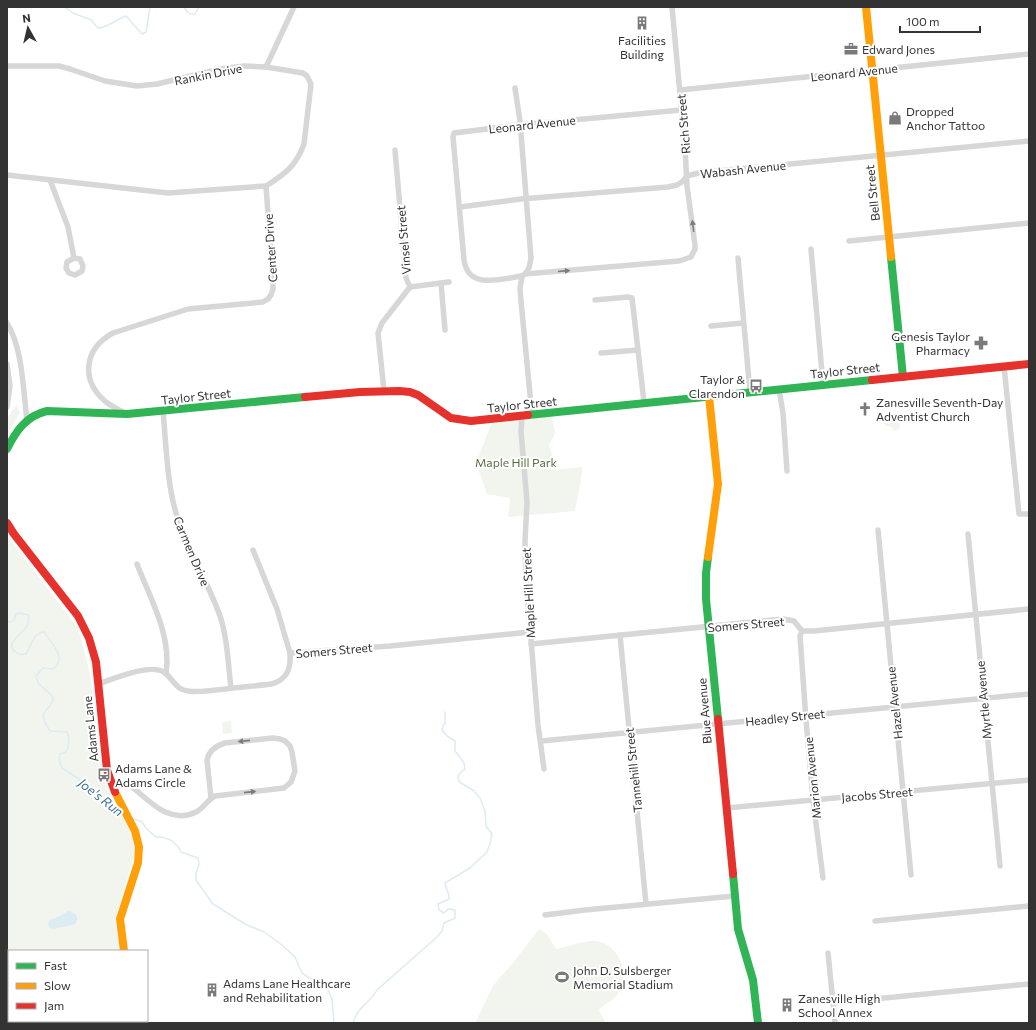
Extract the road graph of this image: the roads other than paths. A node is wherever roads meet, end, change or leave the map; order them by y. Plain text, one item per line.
1 (294, 7) edge
2 (672, 7) edge
3 (866, 7) edge
4 (1029, 54) edge
5 (7, 66) edge
6 (266, 67) junction
7 (872, 71) junction
8 (515, 88) dead end
9 (680, 90) junction
10 (681, 110) junction
11 (520, 125) junction
12 (1029, 140) edge
13 (395, 150) dead end
14 (880, 155) junction
15 (7, 175) edge
16 (687, 176) junction
17 (50, 180) junction
18 (266, 186) junction
19 (526, 199) junction
20 (460, 207) junction
21 (1029, 223) edge
22 (889, 237) junction
23 (849, 241) dead end
24 (811, 249) dead end
25 (74, 258) dead end
26 (738, 258) dead end
27 (523, 275) junction
28 (449, 282) dead end
29 (441, 283) junction
30 (410, 287) junction
31 (595, 300) dead end
32 (7, 323) edge
33 (743, 323) junction
34 (711, 326) dead end
35 (445, 330) dead end
36 (638, 350) junction
37 (601, 353) dead end
38 (7, 364) edge
39 (1029, 364) edge
40 (1004, 366) junction
41 (903, 377) junction
42 (823, 384) junction
43 (779, 389) junction
44 (384, 391) junction
45 (750, 392) junction
46 (709, 396) junction
47 (644, 402) junction
48 (7, 407) edge
49 (163, 411) junction
50 (127, 414) junction
51 (532, 415) junction
52 (522, 416) junction
53 (27, 420) junction
54 (7, 449) edge
55 (787, 470) dead end
56 (1029, 514) edge
57 (7, 523) edge
58 (878, 530) dead end
59 (968, 534) dead end
60 (253, 550) dead end
61 (137, 564) dead end
62 (1029, 609) edge
63 (975, 614) junction
64 (886, 623) junction
65 (708, 627) junction
66 (802, 630) junction
67 (530, 632) junction
68 (620, 636) junction
69 (531, 644) junction
70 (290, 653) junction
71 (166, 673) junction
72 (98, 684) junction
73 (231, 688) junction
74 (1029, 694) edge
75 (983, 699) junction
76 (894, 707) junction
77 (806, 715) junction
78 (717, 724) junction
79 (630, 732) junction
80 (541, 741) junction
81 (544, 769) dead end
82 (1029, 780) edge
83 (111, 783) junction
84 (991, 784) junction
85 (903, 792) junction
86 (211, 798) junction
87 (813, 800) junction
88 (726, 808) junction
89 (1000, 866) dead end
90 (910, 875) dead end
91 (823, 878) dead end
92 (734, 896) junction
93 (646, 904) junction
94 (1029, 906) edge
95 (545, 915) dead end
96 (875, 921) dead end
97 (124, 950) edge
98 (828, 953) dead end
99 (1029, 984) edge
100 (833, 1003) junction
101 (758, 1023) edge
102 (835, 1023) edge

1 - 6 street
2 - 9 street, Rich Street
3 - 7 street, Bell Street
4 - 7 street, Leonard Avenue
5 - 6 street, Rankin Drive
6 - 18 street, Rankin Drive
7 - 9 street, Leonard Avenue
7 - 14 street, Bell Street
8 - 11 street
9 - 10 street, Rich Street
10 - 11 street, Leonard Avenue
10 - 16 street, Rich Street
11 - 19 street
11 - 20 street, Leonard Avenue
12 - 14 street, Wabash Avenue
13 - 30 street, Vinsel Street
14 - 16 street, Wabash Avenue
14 - 22 street, Bell Street
15 - 17 street
16 - 19 street, Wabash Avenue
27 -> 16 street, Rich Street
17 - 18 street
17 - 25 street
18 - 50 street, Center Drive
19 - 20 street, Wabash Avenue
19 - 27 street
20 - 27 street
21 - 22 street
22 - 23 street
22 - 41 street, Bell Street
24 - 42 street
26 - 33 street
27 - 51 street
28 - 29 street
29 - 30 street
29 - 35 street
30 - 44 street, Vinsel Street
31 - 36 street
32 - 53 street
33 - 34 street
33 - 45 street
36 - 37 street
36 - 47 street
38 - 48 street
39 - 40 street, Taylor Street
40 - 41 street, Taylor Street
40 - 56 street
41 - 42 street, Taylor Street
42 - 43 street, Taylor Street
43 - 45 street, Taylor Street
43 - 55 street
44 - 49 street, Taylor Street
44 - 52 street, Taylor Street
45 - 46 street, Taylor Street
46 - 47 street, Taylor Street
46 - 65 street, Blue Avenue
47 - 51 street, Taylor Street
49 - 50 street, Taylor Street
49 - 73 street, Carmen Drive
50 - 53 street, Taylor Street
51 - 52 street, Taylor Street
52 - 67 street, Maple Hill Street
53 - 54 street
57 - 72 street, Adams Lane
58 - 64 street, Hazel Avenue
59 - 63 street, Myrtle Avenue
60 - 70 street
61 - 71 street
62 - 63 street, Somers Street
63 - 64 street, Somers Street
63 - 75 street, Myrtle Avenue
64 - 66 street, Somers Street
64 - 76 street, Hazel Avenue
65 - 66 street, Somers Street
65 - 68 street, Somers Street
65 - 78 street, Blue Avenue
66 - 77 street, Marion Avenue
67 - 69 street, Maple Hill Street
67 - 70 street, Somers Street
68 - 69 street, Somers Street
68 - 79 street, Tannehill Street
69 - 80 street, Maple Hill Street
70 - 73 street, Somers Street
71 - 72 street
71 - 73 street, Somers Street
72 - 83 street, Adams Lane
74 - 75 street, Headley Street
75 - 76 street, Headley Street
75 - 84 street, Myrtle Avenue
76 - 77 street, Headley Street
76 - 85 street, Hazel Avenue
77 - 78 street, Headley Street
77 - 87 street, Marion Avenue
78 - 79 street, Headley Street
78 - 88 street, Blue Avenue
79 - 80 street, Headley Street
79 - 93 street, Tannehill Street
80 - 81 street, Maple Hill Street
82 - 84 street, Jacobs Street
83 - 86 street
83 - 97 street, Adams Lane
84 - 85 street, Jacobs Street
84 - 89 street, Myrtle Avenue
85 - 87 street, Jacobs Street
85 - 90 street, Hazel Avenue
86 -> 86 street
87 - 88 street, Jacobs Street
87 - 91 street, Marion Avenue
88 - 92 street, Blue Avenue
92 - 93 street
92 - 101 street, Blue Avenue
93 - 95 street
94 - 96 street
98 - 100 street
99 - 100 street
100 - 102 street

